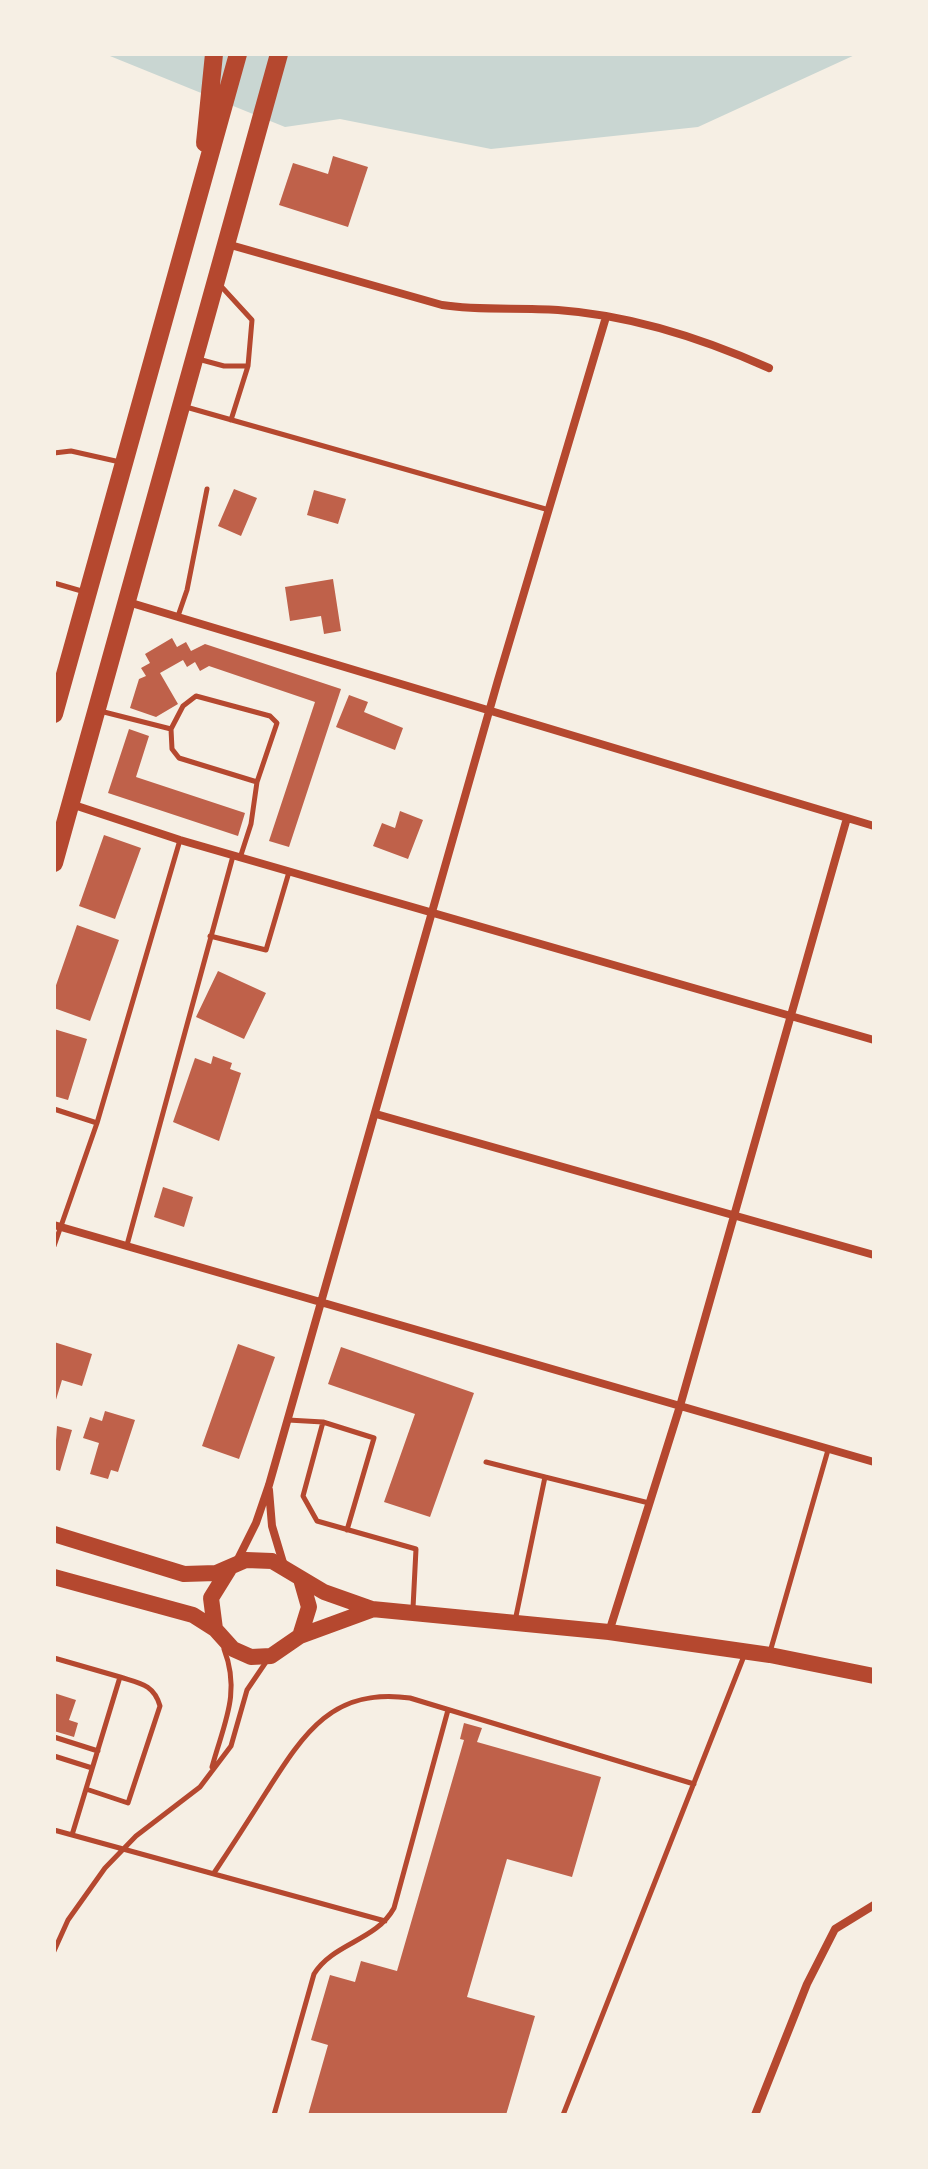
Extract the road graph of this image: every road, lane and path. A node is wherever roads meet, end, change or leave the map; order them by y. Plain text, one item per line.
1 (214, 54) edge
2 (279, 54) edge
3 (238, 56) edge
4 (214, 118) junction
5 (226, 244) junction
6 (215, 281) junction
7 (606, 317) junction
8 (193, 358) junction
9 (248, 366) junction
10 (769, 368) dead end
11 (180, 405) junction
12 (231, 420) junction
13 (55, 455) edge
14 (125, 463) junction
15 (207, 489) dead end
16 (550, 510) junction
17 (54, 583) edge
18 (89, 593) junction
19 (126, 601) junction
20 (178, 617) junction
21 (58, 688) edge
22 (491, 709) junction
23 (95, 710) junction
24 (54, 714) edge
25 (171, 729) junction
26 (257, 782) junction
27 (71, 804) junction
28 (847, 818) junction
29 (874, 826) edge
30 (180, 840) junction
31 (236, 857) junction
32 (54, 863) edge
33 (289, 872) junction
34 (434, 914) junction
35 (210, 936) junction
36 (790, 1016) junction
37 (874, 1040) edge
38 (54, 1109) edge
39 (376, 1114) junction
40 (97, 1123) junction
41 (734, 1215) junction
42 (58, 1227) edge
43 (54, 1246) edge
44 (127, 1246) junction
45 (874, 1255) edge
46 (322, 1302) junction
47 (680, 1406) junction
48 (288, 1420) junction
49 (323, 1422) junction
50 (828, 1449) junction
51 (486, 1462) dead end
52 (874, 1462) edge
53 (545, 1477) junction
54 (269, 1485) junction
55 (650, 1504) junction
56 (347, 1530) junction
57 (54, 1534) edge
58 (284, 1566) junction
59 (232, 1568) junction
60 (54, 1577) edge
61 (301, 1579) junction
62 (372, 1609) junction
63 (412, 1613) junction
64 (515, 1622) junction
65 (609, 1632) junction
66 (218, 1633) junction
67 (300, 1636) junction
68 (746, 1652) junction
69 (770, 1655) junction
70 (271, 1656) junction
71 (54, 1658) edge
72 (874, 1676) edge
73 (120, 1677) junction
74 (448, 1710) junction
75 (54, 1737) edge
76 (98, 1751) junction
77 (54, 1756) edge
78 (92, 1768) junction
79 (211, 1771) junction
80 (694, 1784) junction
81 (86, 1789) junction
82 (54, 1830) edge
83 (72, 1835) junction
84 (122, 1849) junction
85 (214, 1873) junction
86 (874, 1905) edge
87 (385, 1921) junction
88 (54, 1951) edge
89 (274, 2115) edge
90 (563, 2115) edge
91 (755, 2115) edge

1 - 4 highway
2 - 5 highway
3 - 4 highway
4 - 14 highway
5 - 6 highway
5 - 7 street
6 - 8 highway
6 - 9 lane
7 - 10 street
7 - 16 street
8 - 9 lane
8 - 11 highway
9 - 12 lane
11 - 12 lane
11 - 19 highway
12 - 16 lane
13 - 14 lane
14 - 18 highway
15 - 20 lane
16 - 22 street
17 - 18 lane
18 - 21 highway
19 - 20 street
19 - 23 highway
20 - 22 street
21 - 24 highway
22 - 28 street
22 - 34 street
23 - 25 lane
23 - 27 highway
25 - 26 lane
25 - 26 lane
26 - 31 lane
27 - 30 street
27 - 32 highway
28 - 29 street
28 - 36 street
30 - 31 street
30 - 40 lane
31 - 33 street
31 - 35 lane
33 - 34 street
33 - 35 lane
34 - 36 street
34 - 39 street
35 - 44 lane
36 - 37 street
36 - 41 street
38 - 40 lane
39 - 41 street
39 - 46 street
40 - 42 lane
41 - 45 street
41 - 47 street
42 - 43 lane
42 - 44 street
44 - 46 street
46 - 47 street
46 - 48 street
47 - 50 street
47 - 55 street
48 - 49 lane
48 - 54 street
49 - 56 lane
49 - 56 lane
50 - 52 street
50 - 69 lane
51 - 53 lane
53 - 55 lane
53 - 64 lane
54 - 58 street
54 - 59 street
55 - 65 street
56 - 63 lane
57 - 59 main road
58 - 59 main road
58 - 61 main road
59 - 66 main road
60 - 66 main road
61 - 62 main road
61 - 67 main road
62 - 63 main road
62 - 67 main road
63 - 64 main road
64 - 65 main road
65 - 68 main road
66 - 70 main road
66 - 79 lane
67 - 70 main road
68 - 69 main road
68 - 80 lane
69 - 72 main road
70 - 79 lane
71 - 73 lane
73 - 76 lane
73 - 81 lane
74 - 80 lane
74 - 85 lane
74 - 87 lane
75 - 76 lane
76 - 78 lane
77 - 78 lane
78 - 81 lane
79 - 84 lane
80 - 90 lane
81 - 83 lane
82 - 83 lane
83 - 84 lane
84 - 85 lane
84 - 88 lane
85 - 87 lane
86 - 91 street
87 - 89 lane

